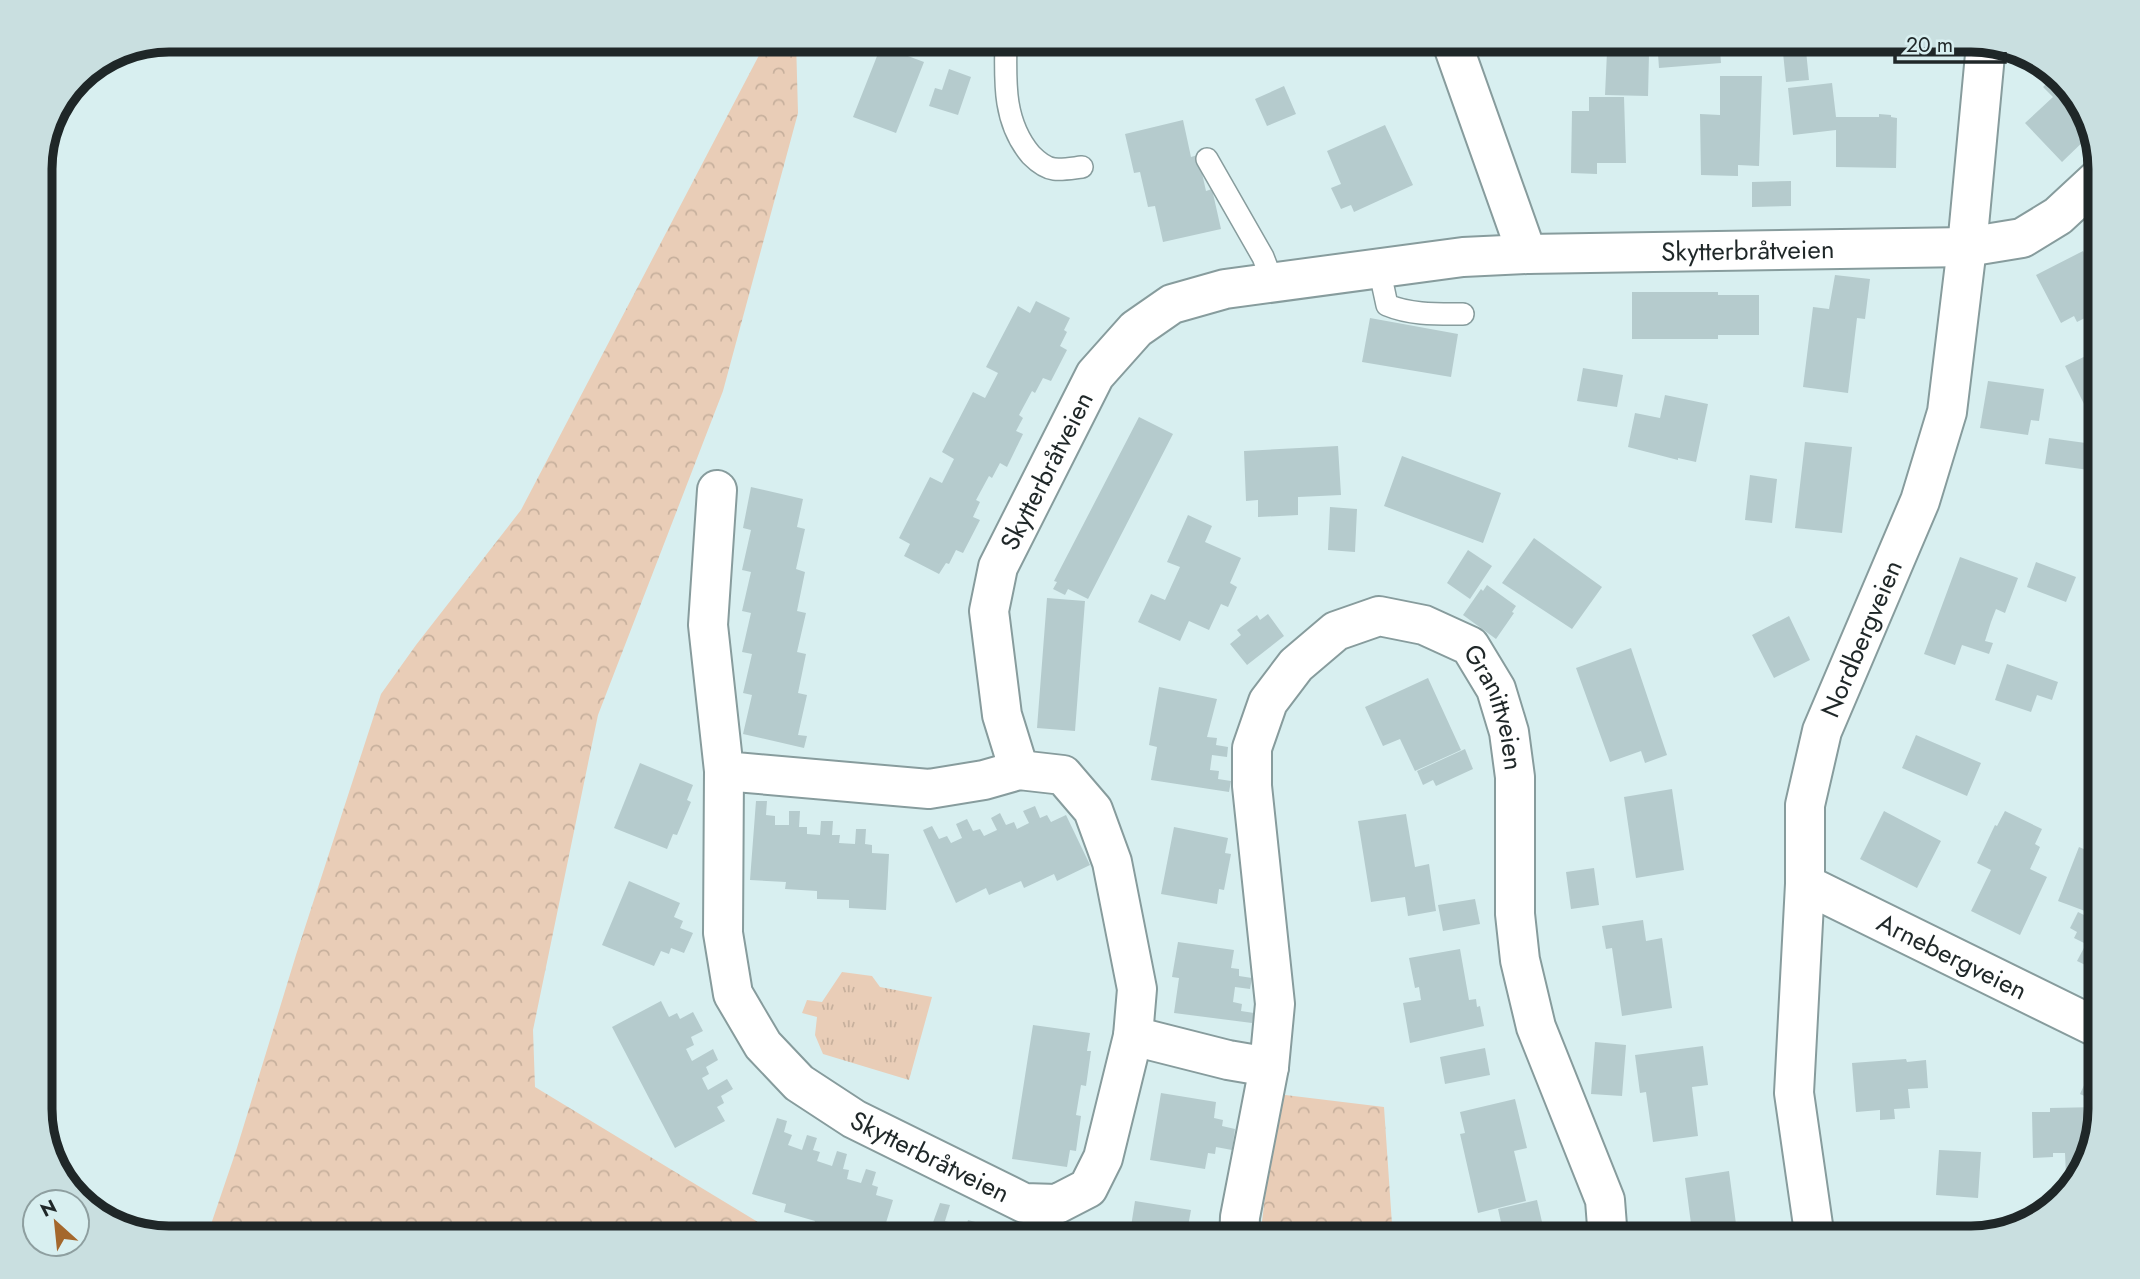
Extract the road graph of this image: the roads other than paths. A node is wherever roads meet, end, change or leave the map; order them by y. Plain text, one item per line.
1 (1005, 52) edge
2 (1455, 52) edge
3 (1985, 54) edge
4 (1207, 159) dead end
5 (1082, 167) dead end
6 (2087, 189) edge
7 (1967, 247) junction
8 (1527, 254) junction
9 (1379, 268) junction
10 (1273, 283) junction
11 (1463, 314) dead end
12 (717, 490) dead end
13 (1019, 770) junction
14 (724, 771) junction
15 (1805, 884) junction
16 (2088, 1023) edge
17 (1133, 1036) junction
18 (1269, 1067) junction
19 (1240, 1226) edge
20 (1607, 1226) edge
21 (1813, 1226) edge

1 - 5 lane
2 - 8 street
3 - 7 street, Nordbergveien
4 - 10 lane
6 - 7 street, Skytterbråtveien
7 - 8 street, Skytterbråtveien
7 - 15 street, Nordbergveien
8 - 9 street, Skytterbråtveien
9 - 10 street, Skytterbråtveien
9 - 11 lane
10 - 13 street, Skytterbråtveien
12 - 14 street, Skytterbråtveien
13 - 14 street, Skytterbråtveien
13 - 17 street, Skytterbråtveien
14 - 17 street, Skytterbråtveien
15 - 16 street, Arnebergveien
15 - 21 street, Nordbergveien
17 - 18 street
18 - 19 street, Granittveien
18 - 20 street, Granittveien

